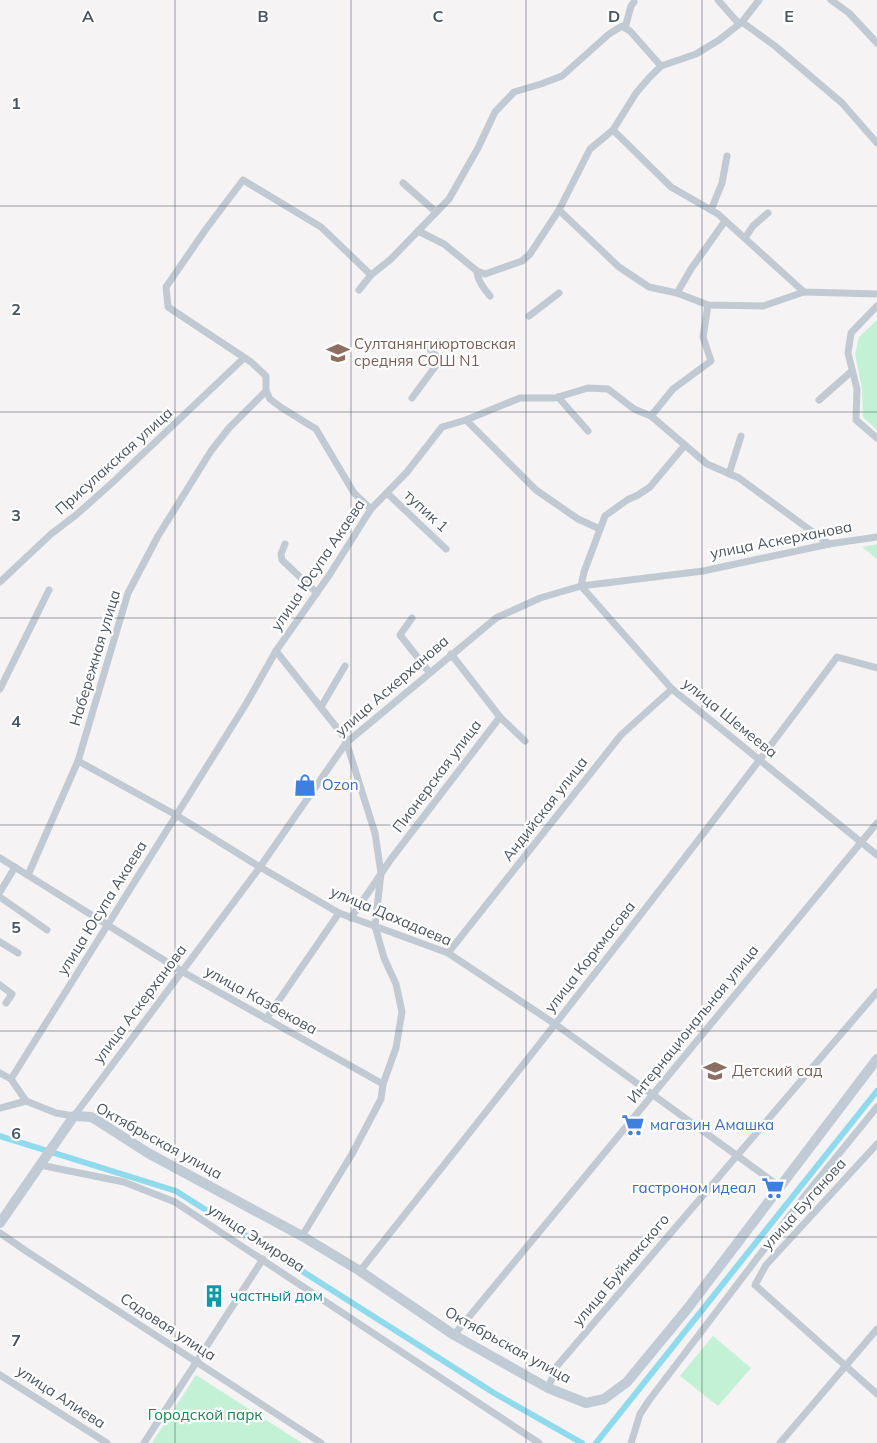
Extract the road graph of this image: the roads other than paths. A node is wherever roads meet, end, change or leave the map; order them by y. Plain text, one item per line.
1 (718, 0) edge
2 (759, 0) edge
3 (831, 0) edge
4 (634, 2) dead end
5 (741, 23) junction
6 (625, 28) junction
7 (877, 43) edge
8 (661, 66) junction
9 (613, 130) junction
10 (877, 143) edge
11 (727, 156) dead end
12 (403, 183) dead end
13 (559, 210) junction
14 (711, 210) junction
15 (436, 212) junction
16 (768, 213) dead end
17 (725, 221) junction
18 (418, 231) junction
19 (745, 238) junction
20 (477, 271) junction
21 (371, 275) junction
22 (358, 290) dead end
23 (804, 292) junction
24 (559, 293) dead end
25 (677, 293) junction
26 (877, 294) edge
27 (490, 296) dead end
28 (708, 305) junction
29 (877, 306) edge
30 (529, 316) dead end
31 (427, 346) dead end
32 (244, 358) junction
33 (852, 371) junction
34 (266, 391) junction
35 (558, 397) junction
36 (412, 398) dead end
37 (819, 400) dead end
38 (650, 416) junction
39 (466, 420) junction
40 (588, 431) dead end
41 (741, 436) dead end
42 (877, 438) edge
43 (686, 445) junction
44 (729, 474) junction
45 (386, 493) junction
46 (371, 509) junction
47 (600, 529) junction
48 (877, 537) edge
49 (285, 544) dead end
50 (829, 544) junction
51 (446, 549) dead end
52 (0, 582) edge
53 (581, 586) junction
54 (49, 590) dead end
55 (317, 593) junction
56 (412, 618) dead end
57 (276, 651) junction
58 (451, 654) junction
59 (345, 666) dead end
60 (877, 668) edge
61 (430, 673) junction
62 (0, 689) edge
63 (672, 690) junction
64 (321, 707) junction
65 (500, 717) junction
66 (525, 741) dead end
67 (346, 743) junction
68 (760, 760) junction
69 (78, 761) junction
70 (176, 815) junction
71 (877, 823) edge
72 (861, 842) junction
73 (877, 855) edge
74 (0, 858) edge
75 (15, 867) junction
76 (260, 867) junction
77 (381, 874) junction
78 (28, 875) junction
79 (0, 892) edge
80 (0, 897) edge
81 (339, 913) junction
82 (351, 918) junction
83 (108, 925) junction
84 (375, 926) junction
85 (47, 930) dead end
86 (0, 942) edge
87 (18, 953) dead end
88 (448, 953) junction
89 (183, 972) junction
90 (0, 985) edge
91 (877, 992) edge
92 (6, 1004) dead end
93 (266, 1019) junction
94 (555, 1024) junction
95 (877, 1059) edge
96 (0, 1073) edge
97 (11, 1079) junction
98 (383, 1084) junction
99 (653, 1095) junction
100 (26, 1101) junction
101 (877, 1107) edge
102 (0, 1108) edge
103 (74, 1116) junction
104 (877, 1144) edge
105 (737, 1156) junction
106 (42, 1162) junction
107 (779, 1186) junction
108 (0, 1224) edge
109 (0, 1233) edge
110 (302, 1236) junction
111 (263, 1259) junction
112 (360, 1271) junction
113 (877, 1328) edge
114 (454, 1335) junction
115 (196, 1362) junction
116 (845, 1365) junction
117 (0, 1375) edge
118 (548, 1388) junction
119 (877, 1394) edge
120 (107, 1443) edge
121 (144, 1443) edge
122 (322, 1443) edge
123 (539, 1443) edge
124 (631, 1443) edge
125 (780, 1443) edge

1 - 5 street
2 - 5 street
3 - 7 street
4 - 6 street
5 - 8 street
5 - 10 street
6 - 8 street
6 - 15 street
8 - 9 street
9 - 13 street
9 - 14 street
11 - 14 street
12 - 15 street
13 - 20 street
13 - 25 street
14 - 17 street
15 - 18 street
16 - 19 street
17 - 19 street
17 - 25 street
18 - 20 street
18 - 21 street
19 - 23 street
20 - 27 street
21 - 22 street
21 - 32 street
23 - 26 street
23 - 28 street
24 - 30 street
25 - 28 street
28 - 38 street
29 - 33 street
31 - 36 street
32 - 34 street
32 - 52 street, Присулакская улица
33 - 37 street
33 - 42 street
34 - 46 street
34 - 69 street, Набережная улица
35 - 38 street, улица Юсупа Акаева
35 - 39 street, улица Юсупа Акаева
35 - 40 street
38 - 43 street, улица Юсупа Акаева
39 - 45 street, улица Юсупа Акаева
39 - 47 street
41 - 44 street
43 - 44 street, улица Юсупа Акаева
43 - 47 street
44 - 50 street, улица Юсупа Акаева
45 - 46 street, улица Юсупа Акаева
45 - 51 street, тупик 1
46 - 55 street, улица Юсупа Акаева
47 - 53 street
48 - 50 street, улица Аскерханова
49 - 55 street
50 - 53 street, улица Аскерханова
53 - 58 street, улица Аскерханова
53 - 63 street, улица Шемеева
54 - 62 street
55 - 57 street, улица Юсупа Акаева
56 - 61 street
57 - 64 street
57 - 70 street, улица Юсупа Акаева
58 - 61 street, улица Аскерханова
58 - 65 street, Пионерская улица
59 - 64 street
60 - 68 street, улица Коркмасова
61 - 67 street, улица Аскерханова
63 - 68 street, улица Шемеева
63 - 88 street, Андийская улица
64 - 67 street
65 - 66 street
65 - 77 street, Пионерская улица
67 - 76 street, улица Аскерханова
67 - 77 street
68 - 72 street, улица Шемеева
68 - 94 street, улица Коркмасова
69 - 70 street, улица Дахадаева
69 - 78 street, Набережная улица
70 - 76 street, улица Дахадаева
70 - 83 street, улица Юсупа Акаева
71 - 72 street, Интернациональная улица
72 - 73 street, улица Шемеева
72 - 99 street, Интернациональная улица
74 - 75 street, улица Казбекова
75 - 78 street, улица Казбекова
75 - 79 street
76 - 81 street, улица Дахадаева
76 - 89 street, улица Аскерханова
77 - 82 street, Пионерская улица
77 - 84 street
78 - 83 street, улица Казбекова
80 - 85 street
81 - 82 street, улица Дахадаева
81 - 93 street
82 - 84 street, улица Дахадаева
83 - 89 street, улица Казбекова
83 - 97 street, улица Юсупа Акаева
84 - 88 street, улица Дахадаева
84 - 98 street
86 - 87 street
88 - 94 street, улица Дахадаева
89 - 93 street, улица Казбекова
89 - 103 street, улица Аскерханова
90 - 92 street
91 - 105 street, улица Буйнакского
93 - 98 street, улица Казбекова
94 - 99 street, улица Дахадаева
94 - 112 street, улица Коркмасова
95 - 107 street, Октябрьская улица
96 - 97 street
97 - 100 street
98 - 110 street
99 - 105 street, улица Дахадаева
99 - 114 street, Интернациональная улица
100 - 102 street
100 - 103 street
101 - 124 street
103 - 106 street, улица Аскерханова
103 - 110 street, Октябрьская улица
104 - 116 street, улица Буганова
105 - 107 street, улица Дахадаева
105 - 118 street, улица Буйнакского
106 - 108 street, улица Аскерханова
106 - 111 street, улица Эмирова
107 - 118 street, Октябрьская улица
109 - 115 street, Садовая улица
110 - 112 street, Октябрьская улица
111 - 115 street
111 - 123 street, улица Эмирова
112 - 114 street, Октябрьская улица
113 - 116 street
114 - 118 street, Октябрьская улица
115 - 121 street
115 - 122 street, Садовая улица
116 - 119 street
116 - 125 street
117 - 120 street, улица Алиева

